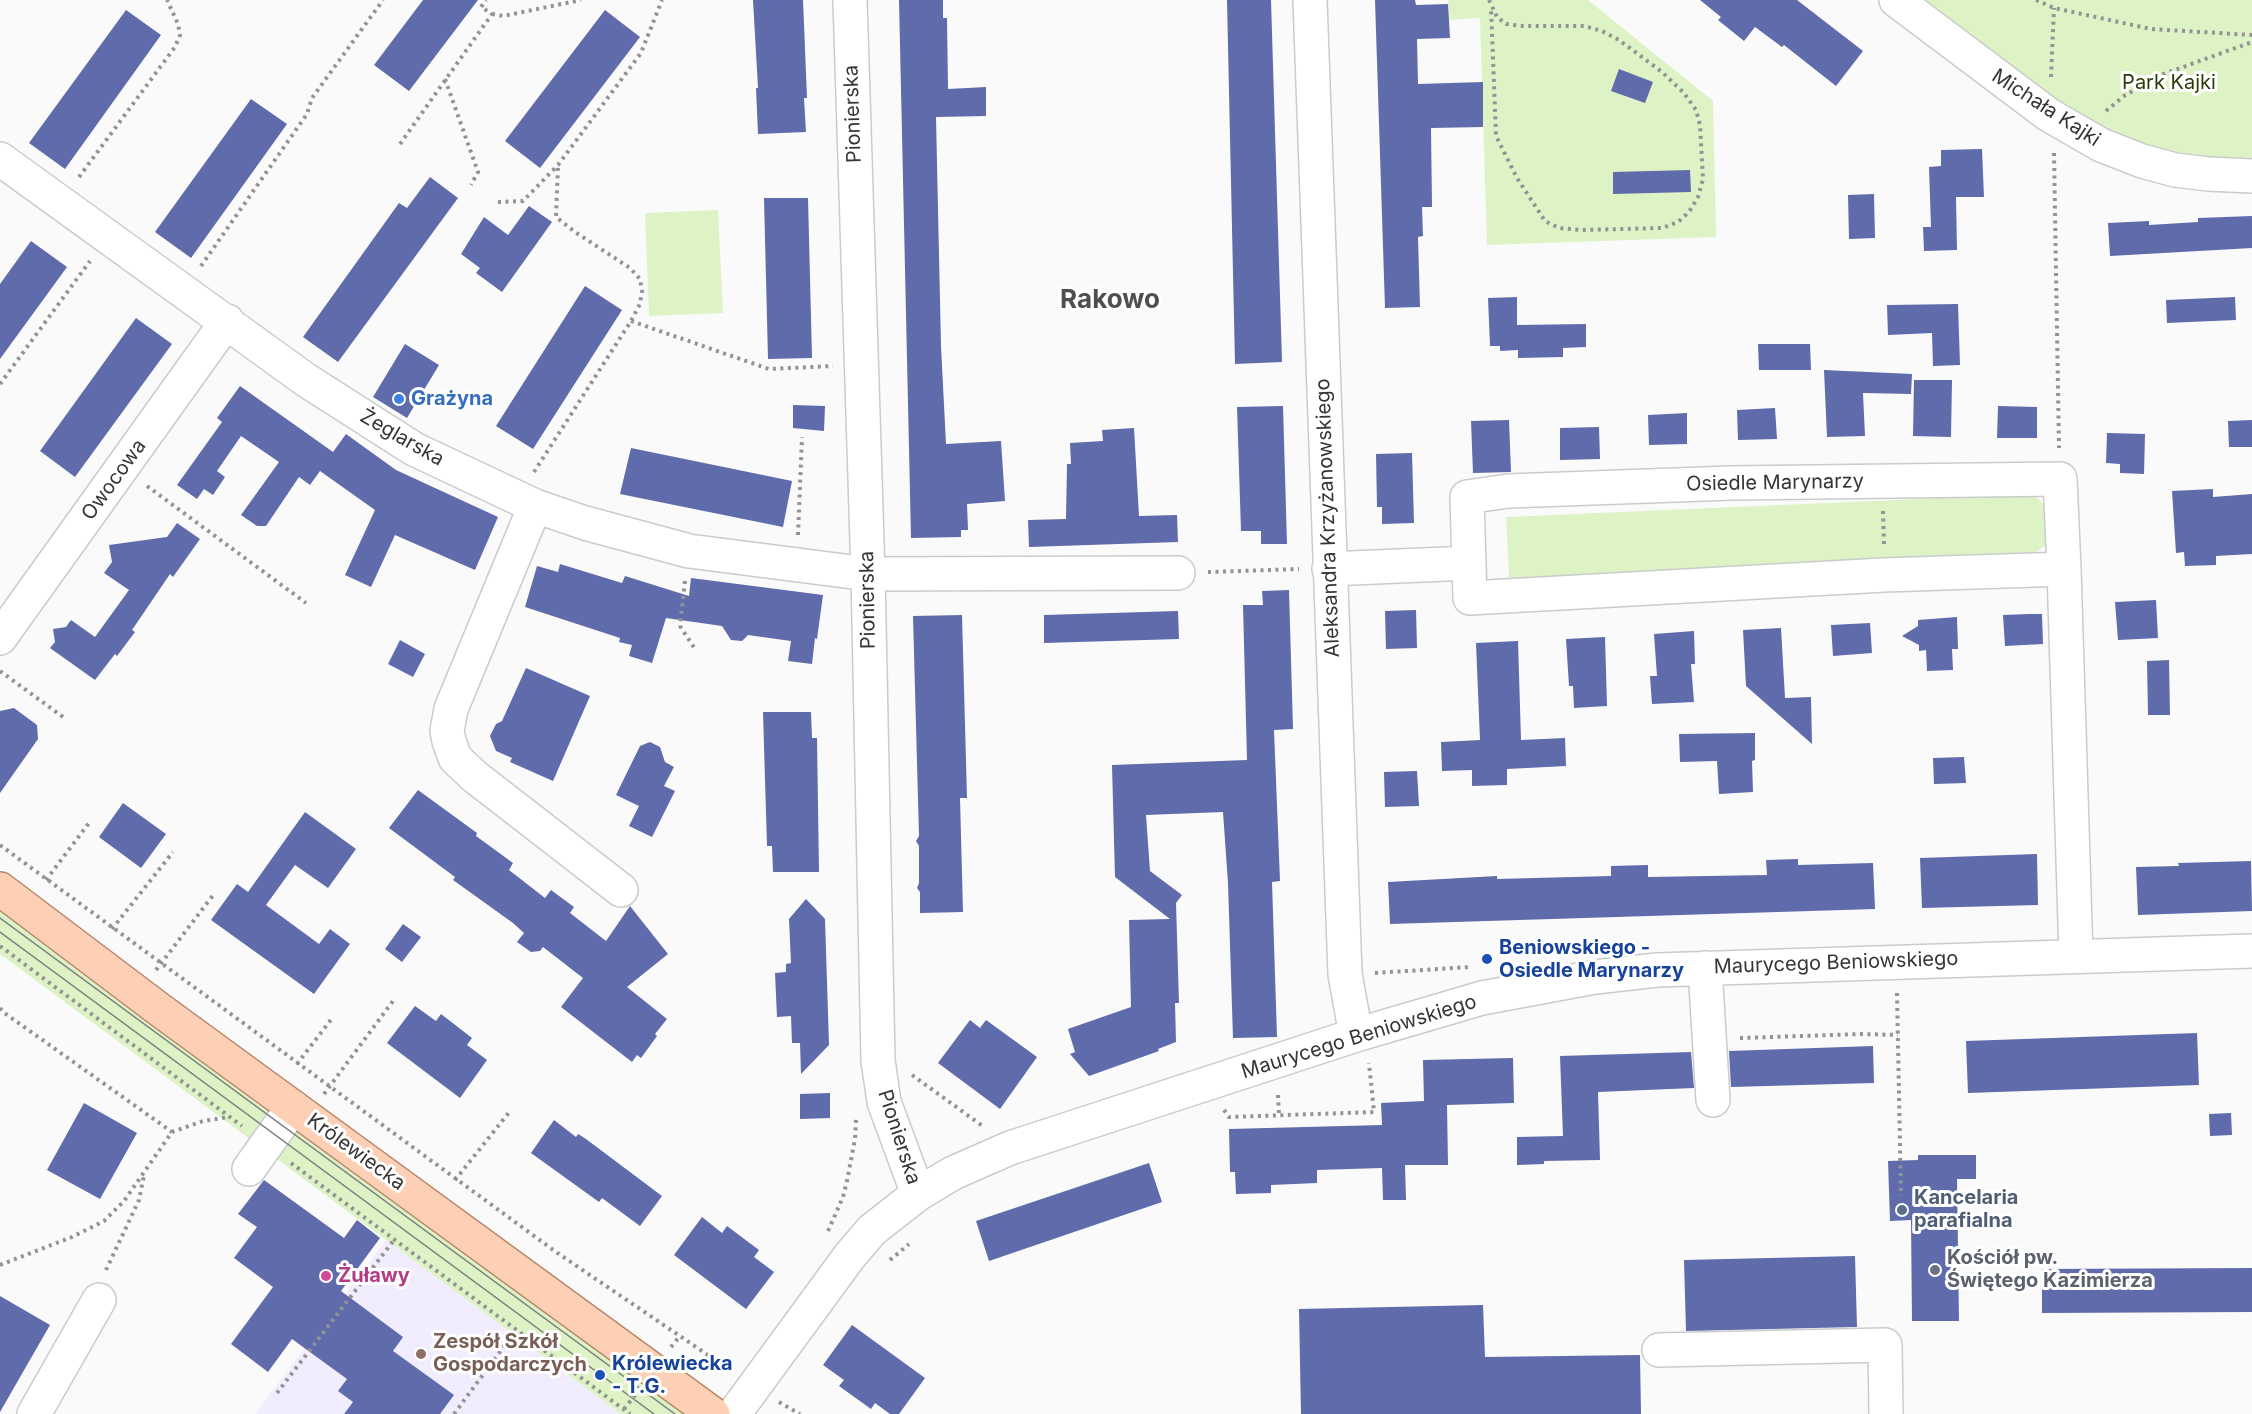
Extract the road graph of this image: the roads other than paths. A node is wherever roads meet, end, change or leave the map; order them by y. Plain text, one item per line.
1 (850, 0) edge
2 (1310, 0) edge
3 (1896, 0) edge
4 (0, 159) edge
5 (2252, 176) edge
6 (227, 321) junction
7 (526, 502) junction
8 (1469, 563) junction
9 (1316, 569) junction
10 (2064, 569) junction
11 (1178, 573) road end
12 (868, 574) junction
13 (0, 638) edge
14 (621, 890) dead end
15 (13, 898) edge
16 (2252, 951) edge
17 (2076, 956) junction
18 (1705, 968) junction
19 (1362, 1044) junction
20 (1713, 1100) dead end
21 (292, 1106) junction
22 (258, 1157) road end
23 (918, 1194) junction
24 (99, 1300) road end
25 (1659, 1350) dead end
26 (34, 1414) edge
27 (713, 1414) edge
28 (734, 1414) edge
29 (1886, 1414) edge

1 - 12 street, Pionierska
2 - 9 street, Aleksandra Krzyżanowskiego
3 - 5 street, Michała Kajki
4 - 6 street, Żeglarska
6 - 7 street, Żeglarska
6 - 13 street, Owocowa
7 - 12 street, Żeglarska
7 - 14 street
8 - 9 street
8 - 10 street, Osiedle Marynarzy
8 - 10 street, Osiedle Marynarzy
9 - 19 street, Aleksandra Krzyżanowskiego
10 - 17 street
11 - 12 street, Żeglarska
12 - 23 street, Pionierska
15 - 21 main road, Królewiecka
16 - 17 street, Maurycego Beniowskiego
17 - 18 street, Maurycego Beniowskiego
18 - 19 street, Maurycego Beniowskiego
18 - 20 street
19 - 23 street, Maurycego Beniowskiego
21 - 22 street
21 - 27 main road, Królewiecka
23 - 28 street, Maurycego Beniowskiego
24 - 26 street
25 - 29 street

